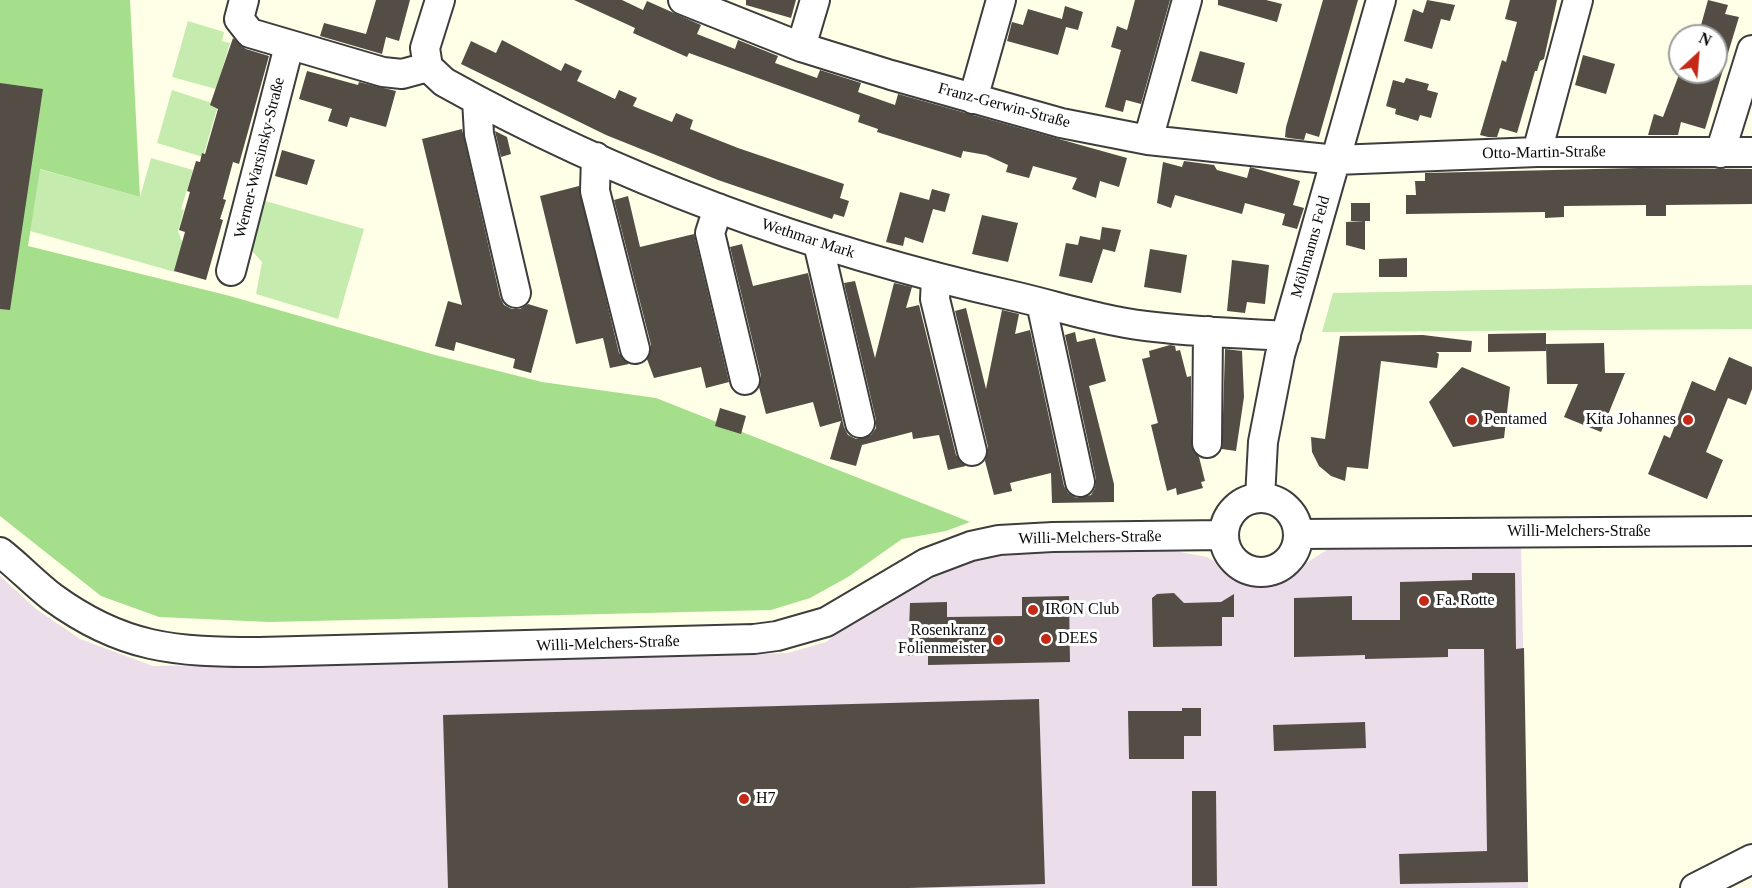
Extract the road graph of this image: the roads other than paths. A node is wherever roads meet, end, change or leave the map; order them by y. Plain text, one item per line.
1 (244, 0) edge
2 (440, 0) edge
3 (683, 0) edge
4 (815, 0) edge
5 (1001, 0) edge
6 (1187, 0) edge
7 (1381, 0) edge
8 (1578, 0) edge
9 (289, 46) junction
10 (801, 47) junction
11 (1752, 50) edge
12 (428, 67) junction
13 (973, 99) junction
14 (477, 100) junction
15 (1148, 140) junction
16 (1537, 152) junction
17 (1752, 152) edge
18 (1720, 153) junction
19 (596, 157) junction
20 (1336, 160) junction
21 (718, 208) junction
22 (818, 243) junction
23 (231, 271) dead end
24 (936, 279) junction
25 (516, 293) dead end
26 (1041, 303) junction
27 (1208, 331) junction
28 (1286, 336) junction
29 (635, 350) dead end
30 (745, 380) dead end
31 (860, 423) dead end
32 (1207, 443) dead end
33 (972, 451) dead end
34 (1080, 482) dead end
35 (1260, 498) junction
36 (1752, 531) edge
37 (1298, 534) junction
38 (1224, 535) junction
39 (0, 552) edge
40 (1738, 864) edge
41 (1695, 888) edge

1 - 9 street
2 - 12 street
3 - 10 street, Franz-Gerwin-Straße
4 - 10 street
5 - 13 street
6 - 15 street
7 - 20 street, Möllmanns Feld
8 - 16 street
9 - 12 street
9 - 23 street, Werner-Warsinsky-Straße
10 - 13 street, Franz-Gerwin-Straße
11 - 18 street
12 - 14 street, Wethmar Mark
13 - 15 street, Franz-Gerwin-Straße
14 - 19 street, Wethmar Mark
14 - 25 street
15 - 20 street, Franz-Gerwin-Straße
16 - 18 street, Otto-Martin-Straße
16 - 20 street, Otto-Martin-Straße
17 - 18 street, Otto-Martin-Straße
19 - 21 street, Wethmar Mark
19 - 29 street
20 - 28 street, Möllmanns Feld
21 - 22 street, Wethmar Mark
21 - 30 street
22 - 24 street, Wethmar Mark
22 - 31 street
24 - 26 street, Wethmar Mark
24 - 33 street
26 - 27 street, Wethmar Mark
26 - 34 street
27 - 28 street, Wethmar Mark
27 - 32 street
28 - 35 street, Möllmanns Feld
35 - 37 street
35 - 38 street
36 - 37 street, Willi-Melchers-Straße
37 - 38 street
38 - 39 street, Willi-Melchers-Straße
40 - 41 street

